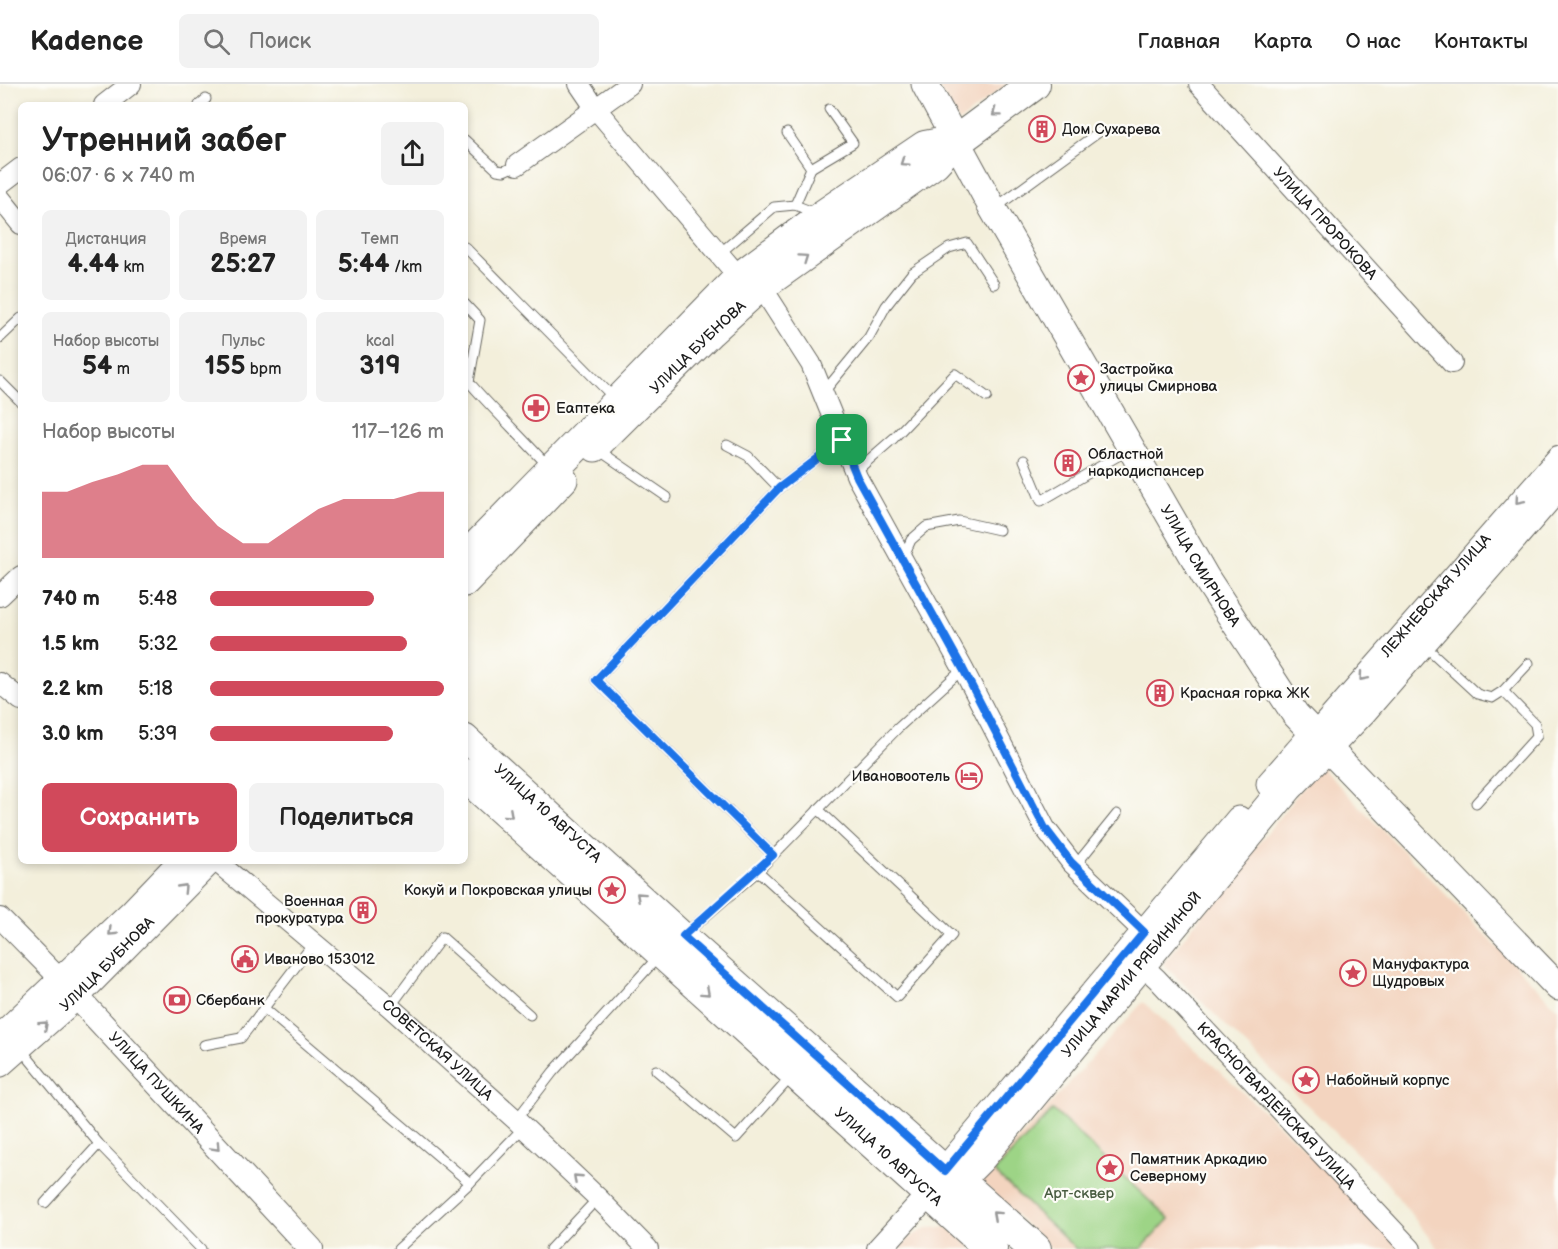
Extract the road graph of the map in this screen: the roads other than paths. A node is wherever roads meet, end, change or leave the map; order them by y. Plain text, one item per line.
1 (131, 84) edge
2 (579, 84) edge
3 (630, 84) edge
4 (925, 84) edge
5 (1035, 84) edge
6 (1199, 84) edge
7 (110, 102) edge
8 (596, 109) junction
9 (829, 109) dead end
10 (1099, 132) dead end
11 (788, 133) dead end
12 (957, 141) junction
13 (468, 143) edge
14 (517, 165) joint
15 (811, 168) junction
16 (18, 170) edge
17 (0, 184) edge
18 (0, 198) edge
19 (993, 209) junction
20 (809, 211) junction
21 (18, 220) edge
22 (468, 250) edge
23 (719, 254) junction
24 (994, 284) dead end
25 (748, 285) junction
26 (468, 307) edge
27 (18, 321) edge
28 (0, 338) edge
29 (1452, 363) dead end
30 (468, 379) edge
31 (0, 381) edge
32 (468, 385) edge
33 (823, 393) junction
34 (987, 397) dead end
35 (18, 399) edge
36 (617, 402) junction
37 (842, 440) junction
38 (727, 445) dead end
39 (595, 448) junction
40 (1130, 449) junction
41 (1558, 456) edge
42 (1024, 460) dead end
43 (552, 470) junction
44 (855, 472) junction
45 (1558, 483) edge
46 (779, 488) junction
47 (667, 497) dead end
48 (999, 530) dead end
49 (468, 556) edge
50 (903, 558) junction
51 (18, 579) edge
52 (468, 580) edge
53 (0, 596) edge
54 (1420, 641) junction
55 (1529, 663) dead end
56 (963, 669) junction
57 (0, 683) edge
58 (1503, 691) junction
59 (18, 698) edge
60 (468, 741) edge
61 (1319, 741) junction
62 (468, 778) edge
63 (1476, 803) dead end
64 (818, 809) junction
65 (1117, 814) dead end
66 (773, 855) junction
67 (179, 864) edge
68 (206, 864) edge
69 (220, 864) edge
70 (1075, 866) junction
71 (758, 871) junction
72 (0, 918) edge
73 (1144, 932) junction
74 (313, 944) junction
75 (673, 944) junction
76 (1141, 964) junction
77 (1558, 987) edge
78 (69, 988) junction
79 (390, 1007) junction
80 (265, 1009) junction
81 (530, 1015) dead end
82 (204, 1045) dead end
83 (7, 1050) edge
84 (656, 1070) dead end
85 (796, 1072) junction
86 (519, 1124) junction
87 (99, 1144) junction
88 (944, 1181) junction
89 (470, 1183) junction
90 (598, 1198) junction
91 (45, 1203) dead end
92 (201, 1249) edge
93 (311, 1249) edge
94 (398, 1249) edge
95 (550, 1249) edge
96 (648, 1249) edge
97 (879, 1249) edge
98 (991, 1249) edge
99 (1035, 1249) edge
100 (1411, 1249) edge

1 - 7 street
2 - 8 street
3 - 8 street
4 - 12 main road, УЛИЦА СМИРНОВА
5 -> 12 highway, УЛИЦА БУБНОВА
6 - 29 street, УЛИЦА ПРОРОКОВА
8 - 14 street
8 - 23 street
9 - 15 lane
10 - 19 lane
11 - 15 lane
12 - 19 main road, УЛИЦА СМИРНОВА
12 -> 20 highway, УЛИЦА БУБНОВА
25 -> 12 main road, УЛИЦА БУБНОВА
13 - 14 lane
15 - 20 lane
16 - 17 street
18 - 21 street
19 - 40 main road, УЛИЦА СМИРНОВА
20 - 23 lane
20 - 25 highway, УЛИЦА БУБНОВА
22 - 36 lane
23 - 25 street
24 - 33 lane
25 - 33 street
25 - 36 highway, УЛИЦА БУБНОВА
25 - 39 main road, УЛИЦА БУБНОВА
26 - 30 lane
27 - 28 lane
31 - 35 lane
32 - 43 lane
33 - 37 street
34 - 44 lane
36 - 43 highway, УЛИЦА БУБНОВА
37 - 44 street
37 - 46 lane
38 - 46 lane
39 - 47 lane
39 - 52 main road, УЛИЦА БУБНОВА
40 - 42 lane
40 - 61 main road, УЛИЦА СМИРНОВА
41 -> 61 street, ЛЕЖНЕВСКАЯ УЛИЦА
43 - 49 highway, УЛИЦА БУБНОВА
44 - 50 street
45 - 54 highway, ЛЕЖНЕВСКАЯ УЛИЦА
46 - 66 lane
48 - 50 lane
50 - 56 street
51 - 53 street
54 - 58 lane
54 - 61 highway, ЛЕЖНЕВСКАЯ УЛИЦА
55 - 58 lane
56 - 64 lane
56 - 70 street
57 - 59 street
58 - 63 lane
75 -> 60 main road, УЛИЦА 10 АВГУСТА
61 - 73 main road, УЛИЦА МАРИИ РЯБИНИНОЙ
61 - 76 highway, УЛИЦА МАРИИ РЯБИНИНОЙ
61 - 77 main road, УЛИЦА СМИРНОВА
62 -> 75 highway, УЛИЦА 10 АВГУСТА
64 - 66 lane
64 - 71 lane
65 - 70 lane
66 - 71 lane
67 -> 78 main road, УЛИЦА БУБНОВА
78 -> 68 main road, УЛИЦА БУБНОВА
69 - 74 street, СОВЕТСКАЯ УЛИЦА
70 - 73 street
71 - 75 lane
72 - 78 street, УЛИЦА ПУШКИНА
73 - 88 main road, УЛИЦА МАРИИ РЯБИНИНОЙ
74 - 79 street, СОВЕТСКАЯ УЛИЦА
74 - 80 lane
75 -> 85 highway, УЛИЦА 10 АВГУСТА
75 - 86 lane
75 - 88 main road, УЛИЦА 10 АВГУСТА
76 - 88 highway, УЛИЦА МАРИИ РЯБИНИНОЙ
76 - 100 street, КРАСНОГВАРДЕЙСКАЯ УЛИЦА
78 - 83 main road, УЛИЦА БУБНОВА
78 -> 93 street, УЛИЦА ПУШКИНА
79 - 81 lane
79 - 86 street, СОВЕТСКАЯ УЛИЦА
80 - 82 lane
80 - 89 lane
83 - 87 lane
84 - 85 lane
85 - 88 highway, УЛИЦА 10 АВГУСТА
86 - 89 lane
90 -> 86 street, СОВЕТСКАЯ УЛИЦА
87 - 91 lane
87 - 92 lane
88 - 97 street, УЛИЦА МАРИИ РЯБИНИНОЙ
88 - 98 highway, УЛИЦА 10 АВГУСТА
99 -> 88 highway, УЛИЦА 10 АВГУСТА
89 - 94 lane
90 - 95 lane
90 - 96 street, СОВЕТСКАЯ УЛИЦА

